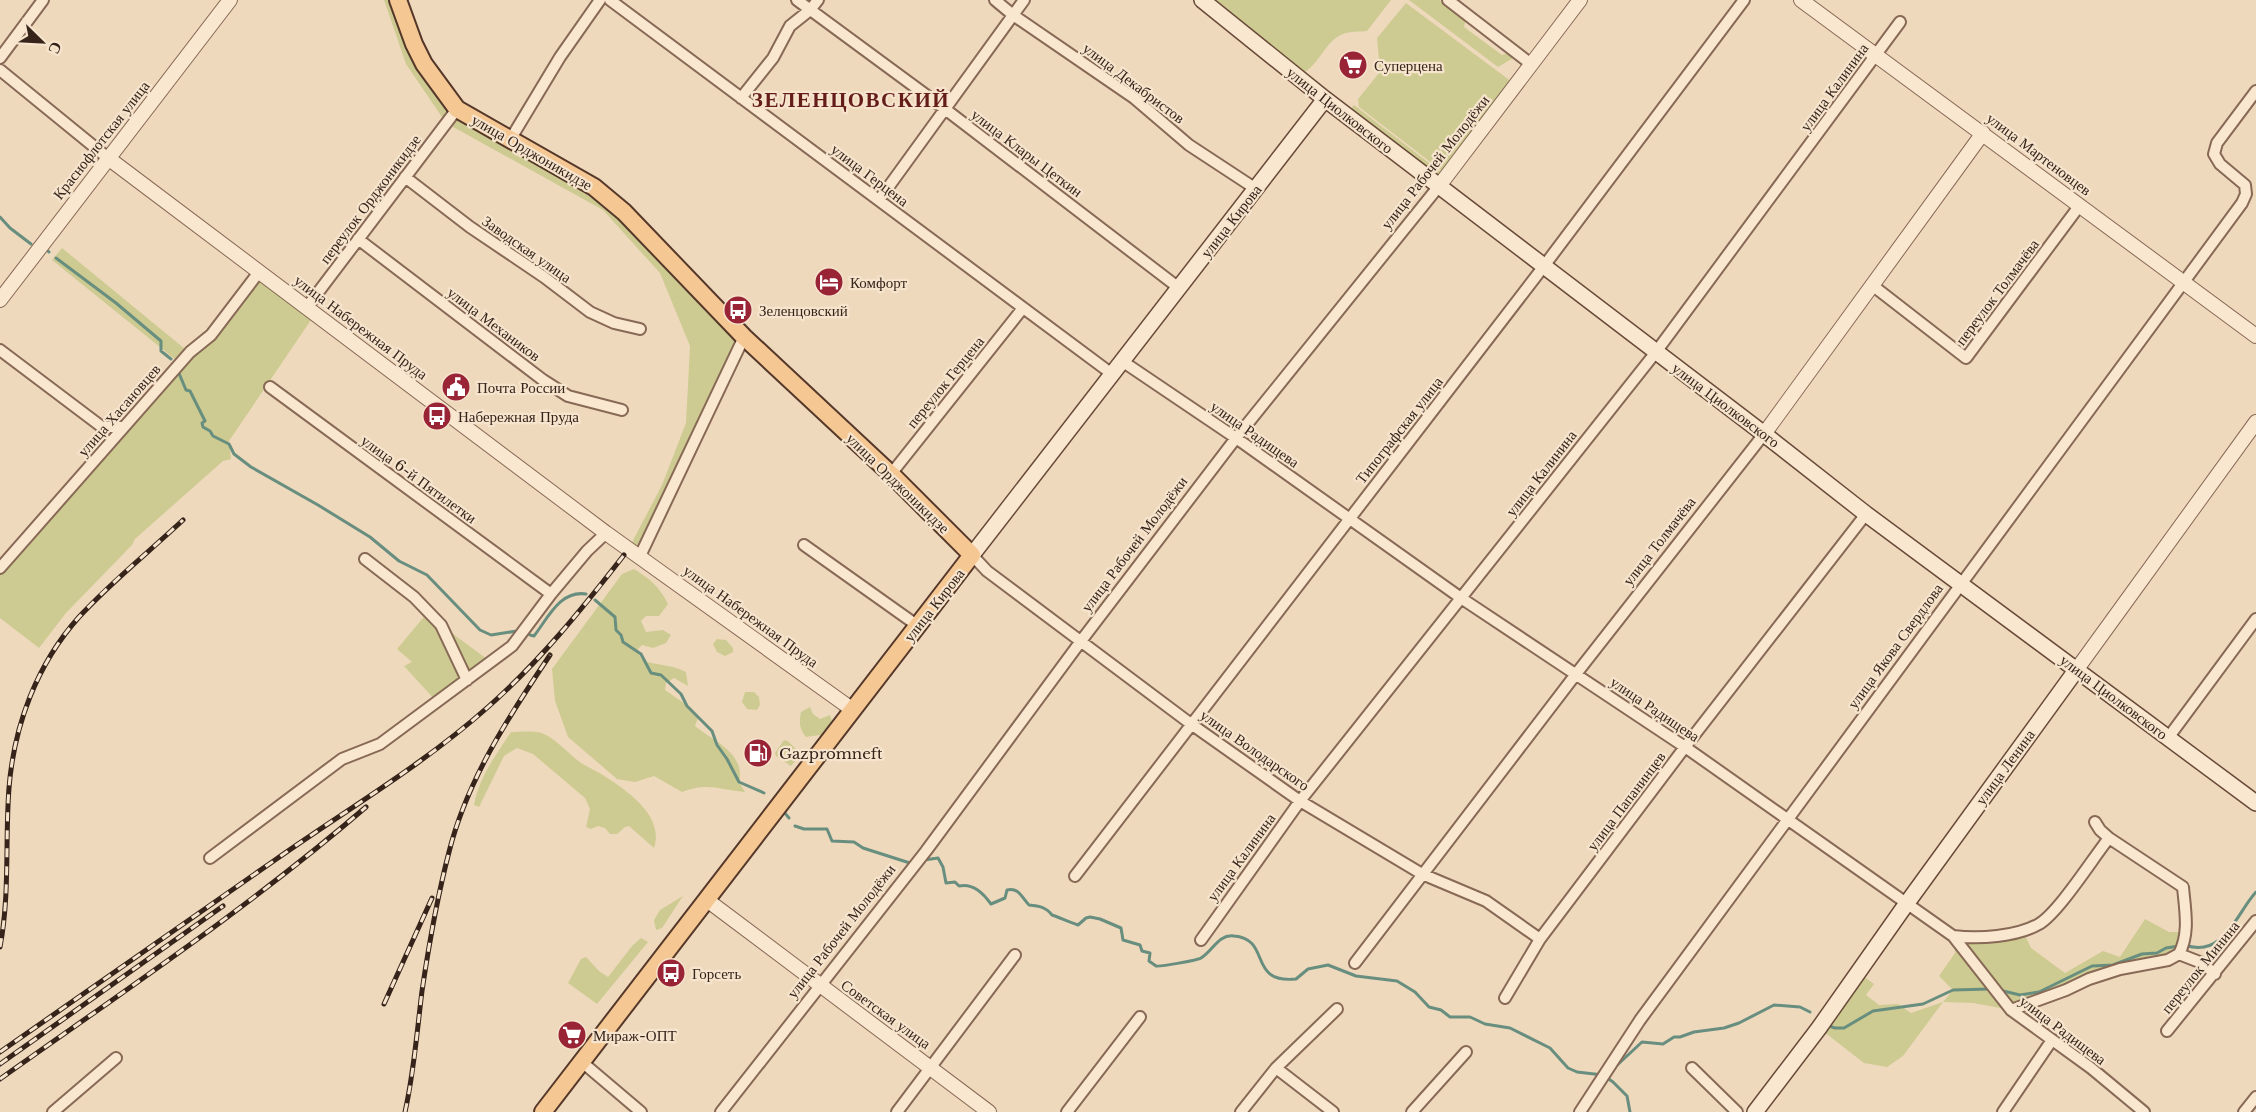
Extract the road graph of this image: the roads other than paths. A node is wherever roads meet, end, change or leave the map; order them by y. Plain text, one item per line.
1 (43, 0) edge
2 (230, 0) edge
3 (398, 0) edge
4 (600, 0) edge
5 (610, 0) edge
6 (797, 0) edge
7 (818, 0) edge
8 (995, 0) edge
9 (1024, 0) edge
10 (1202, 0) edge
11 (1448, 0) edge
12 (1580, 0) edge
13 (1744, 0) edge
14 (1801, 0) edge
15 (810, 10) junction
16 (1013, 15) junction
17 (1900, 22) dead end
18 (1876, 55) junction
19 (0, 58) edge
20 (1531, 64) junction
21 (0, 70) edge
22 (2256, 91) edge
23 (741, 98) junction
24 (1325, 99) junction
25 (457, 109) junction
26 (945, 109) junction
27 (1983, 133) junction
28 (510, 140) junction
29 (108, 158) junction
30 (405, 177) junction
31 (1439, 186) junction
32 (1256, 189) junction
33 (879, 200) junction
34 (2080, 206) junction
35 (358, 239) junction
36 (1544, 266) junction
37 (260, 272) junction
38 (2185, 283) junction
39 (1872, 285) junction
40 (1179, 288) junction
41 (0, 300) edge
42 (307, 307) junction
43 (1023, 308) junction
44 (640, 329) dead end
45 (2256, 336) edge
46 (744, 337) junction
47 (0, 350) edge
48 (1656, 352) junction
49 (1122, 361) junction
50 (1112, 374) junction
51 (270, 387) dead end
52 (622, 410) dead end
53 (2256, 422) edge
54 (122, 427) junction
55 (1764, 434) junction
56 (1236, 438) junction
57 (891, 474) junction
58 (1866, 514) junction
59 (1349, 519) junction
60 (606, 533) junction
61 (804, 545) dead end
62 (972, 555) junction
63 (640, 556) junction
64 (365, 559) dead end
65 (0, 568) edge
66 (1960, 584) junction
67 (551, 594) junction
68 (1461, 598) junction
69 (2256, 619) edge
70 (918, 626) junction
71 (1081, 641) junction
72 (2076, 669) junction
73 (1576, 674) junction
74 (467, 680) junction
75 (853, 710) junction
76 (1191, 724) junction
77 (2168, 738) junction
78 (1685, 747) junction
79 (1300, 801) junction
80 (2255, 801) edge
81 (1788, 818) junction
82 (2095, 822) dead end
83 (2109, 838) junction
84 (210, 858) dead end
85 (1422, 874) junction
86 (1075, 876) dead end
87 (707, 900) junction
88 (1906, 903) junction
89 (2256, 921) edge
90 (1953, 936) junction
91 (1540, 939) junction
92 (1201, 940) dead end
93 (2179, 954) junction
94 (1015, 956) dead end
95 (1355, 963) dead end
96 (2215, 974) junction
97 (819, 985) junction
98 (1505, 998) dead end
99 (1337, 1009) dead end
100 (2011, 1010) junction
101 (1140, 1017) dead end
102 (2167, 1031) dead end
103 (2052, 1040) junction
104 (1466, 1052) dead end
105 (116, 1058) dead end
106 (582, 1062) junction
107 (930, 1067) junction
108 (1276, 1068) junction
109 (1692, 1068) dead end
110 (2256, 1097) edge
111 (53, 1112) edge
112 (543, 1112) edge
113 (641, 1112) edge
114 (721, 1112) edge
115 (897, 1112) edge
116 (989, 1112) edge
117 (1067, 1112) edge
118 (1241, 1112) edge
119 (1333, 1112) edge
120 (1412, 1112) edge
121 (1580, 1112) edge
122 (1737, 1112) edge
123 (1755, 1112) edge
124 (2003, 1112) edge
125 (2144, 1112) edge
126 (2244, 1112) edge

1 - 19 street
2 - 29 street, Краснофлотская улица
3 - 25 main road, улица Орджоникидзе
4 - 28 street
5 - 23 street, улица Герцена
6 - 15 street, улица Клары Цеткин
7 - 15 street
8 - 16 street, улица Декабристов
9 - 16 street
10 - 24 main road, улица Циолковского
11 - 20 street
12 - 20 street, улица Рабочей Молодёжи
13 - 36 street, Типографская улица
14 - 18 street, улица Мартеновцев
15 - 23 street
15 - 26 street, улица Клары Цеткин
16 - 26 street
16 - 32 street, улица Декабристов
17 - 18 street, улица Калинина
18 - 27 street, улица Мартеновцев
18 - 48 street, улица Калинина
20 - 31 street, улица Рабочей Молодёжи
21 - 29 street, улица Набережная Пруда
22 - 38 street, улица Якова Свердлова
23 - 33 street, улица Герцена
24 - 31 main road, улица Циолковского
24 - 32 main road, улица Кирова
25 - 28 main road, улица Орджоникидзе
25 - 30 street, переулок Орджоникидзе
26 - 33 street
26 - 40 street, улица Клары Цеткин
27 - 34 street, улица Мартеновцев
27 - 39 street, улица Толмачёва
28 - 46 main road, улица Орджоникидзе
29 - 37 street, улица Набережная Пруда
29 - 41 street, Краснофлотская улица
30 - 35 street, переулок Орджоникидзе
30 - 44 street, Заводская улица
31 - 36 main road, улица Циолковского
31 - 56 street, улица Рабочей Молодёжи
32 - 40 main road, улица Кирова
33 - 43 street, улица Герцена
34 - 38 street, улица Мартеновцев
34 - 39 street, переулок Толмачёва
35 - 42 street, переулок Орджоникидзе
35 - 52 street, улица Механиков
36 - 48 main road, улица Циолковского
36 - 59 street, Типографская улица
37 - 42 street, улица Набережная Пруда
37 - 54 street, улица Хасановцев
38 - 45 street, улица Мартеновцев
38 - 66 street, улица Якова Свердлова
39 - 55 street, улица Толмачёва
40 - 49 main road, улица Кирова
42 - 60 street, улица Набережная Пруда
43 - 50 street, улица Герцена
43 - 57 street, переулок Герцена
46 - 57 main road, улица Орджоникидзе
46 - 63 street
47 - 54 street
48 - 55 main road, улица Циолковского
48 - 68 street, улица Калинина
49 - 50 main road, улица Кирова
49 - 56 street, улица Радищева
50 - 62 main road, улица Кирова
51 - 67 street, улица 6-й Пятилетки
53 - 72 street, улица Ленина
54 - 65 street, улица Хасановцев
55 - 58 main road, улица Циолковского
55 - 73 street, улица Толмачёва
56 - 59 street, улица Радищева
56 - 71 street, улица Рабочей Молодёжи
57 - 62 main road, улица Орджоникидзе
58 - 66 main road, улица Циолковского
58 - 78 street, улица Папанинцев
59 - 68 street, улица Радищева
59 - 76 street, Типографская улица
60 - 63 street, улица Набережная Пруда
60 - 67 street
61 - 70 street
62 - 70 main road, улица Кирова
62 - 71 street, улица Володарского
63 - 75 street, улица Набережная Пруда
64 - 74 street
66 - 72 main road, улица Циолковского
66 - 81 street, улица Якова Свердлова
67 - 74 street
68 - 73 street, улица Радищева
68 - 79 street, улица Калинина
69 - 77 street
70 - 75 main road, улица Кирова
71 - 76 street, улица Володарского
71 - 97 street, улица Рабочей Молодёжи
72 - 77 main road, улица Циолковского
72 - 88 main road, улица Ленина
73 - 78 street, улица Радищева
73 - 85 street, улица Толмачёва
74 - 84 street
75 - 87 main road, улица Кирова
76 - 79 street, улица Володарского
76 - 86 street, Типографская улица
77 - 80 main road, улица Циолковского
78 - 81 street, улица Радищева
78 - 91 street, улица Папанинцев
79 - 85 street, улица Володарского
79 - 92 street, улица Калинина
81 - 88 street, улица Радищева
81 - 121 street, улица Якова Свердлова
82 - 83 street
83 - 90 street
83 - 93 street
85 - 91 street, улица Володарского
85 - 95 street, улица Толмачёва
87 - 97 street, Советская улица
87 - 106 main road, улица Кирова
88 - 90 street, улица Радищева
88 - 123 main road, улица Ленина
89 - 96 street, переулок Минина
90 - 100 street, улица Радищева
91 - 98 street, улица Папанинцев
93 - 96 street
93 - 100 street
94 - 107 street
96 - 102 street, переулок Минина
97 - 107 street, Советская улица
97 - 114 street, улица Рабочей Молодёжи
99 - 108 street
100 - 103 street, улица Радищева
101 - 117 street
103 - 124 street
103 - 125 street, улица Радищева
104 - 120 street
105 - 111 street
106 - 112 main road, улица Кирова
106 - 113 street
107 - 115 street
107 - 116 street, Советская улица
108 - 118 street
108 - 119 street
109 - 122 street
110 - 126 street

